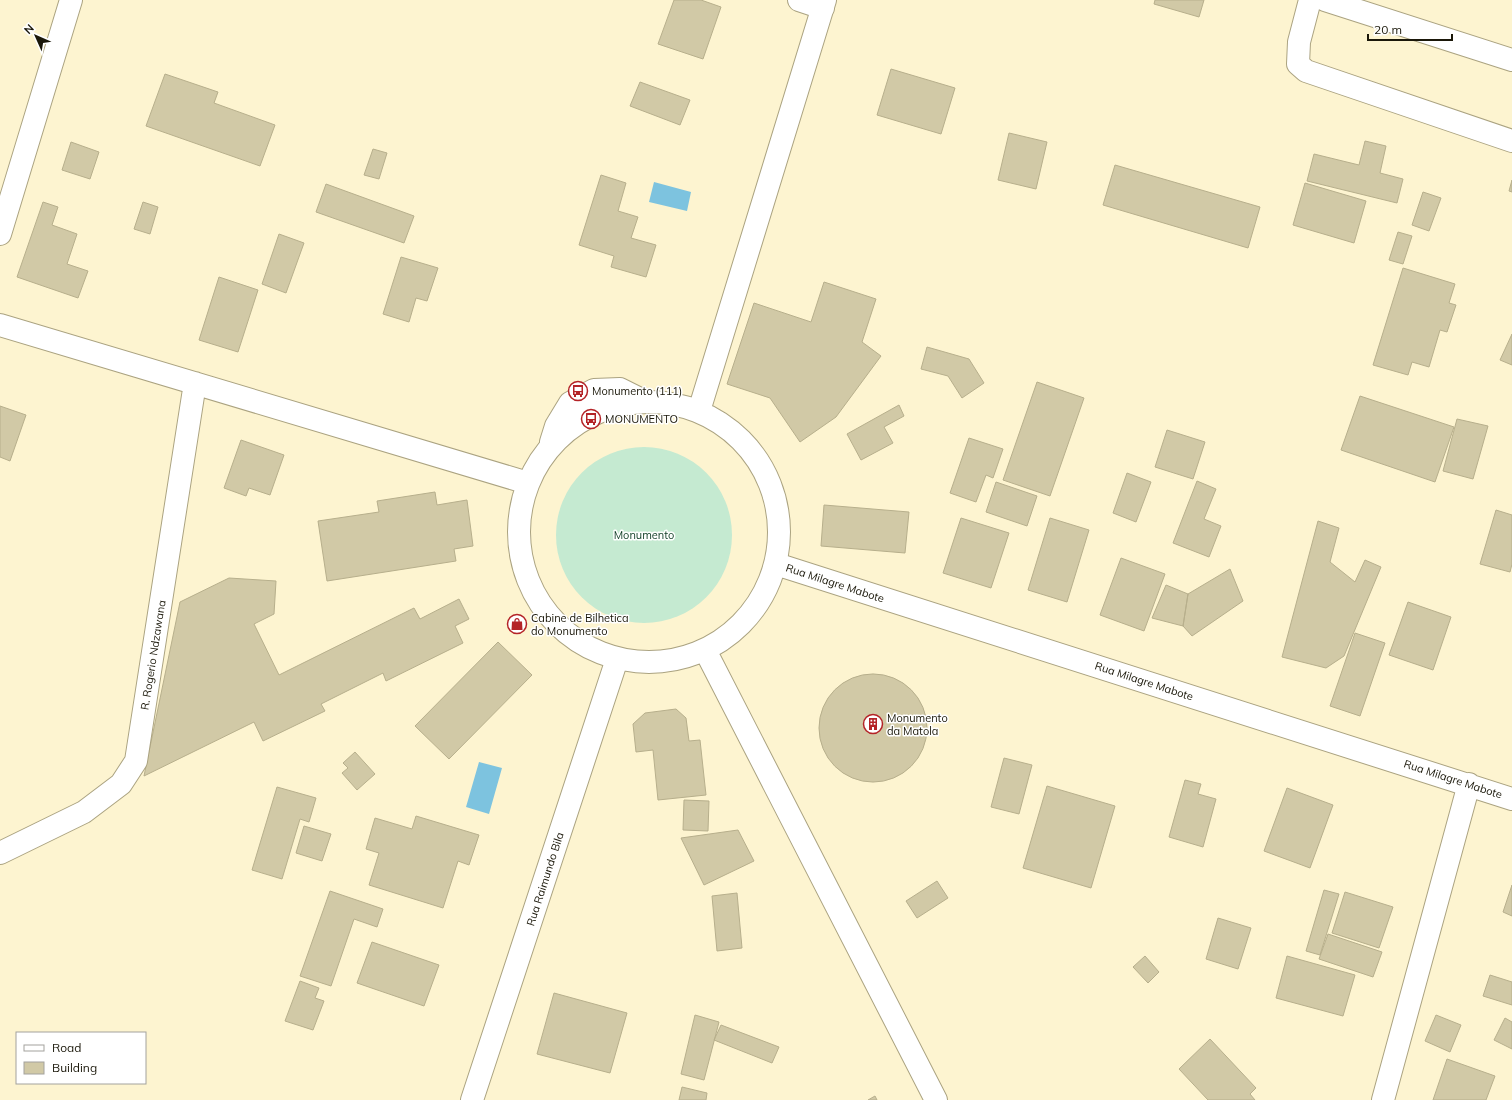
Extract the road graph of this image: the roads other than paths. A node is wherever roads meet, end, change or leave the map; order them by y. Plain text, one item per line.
1 (71, 0) edge
2 (799, 0) edge
3 (1310, 0) edge
4 (1325, 0) edge
5 (824, 4) edge
6 (1512, 60) edge
7 (1512, 141) edge
8 (0, 234) edge
9 (0, 325) edge
10 (195, 383) junction
11 (699, 411) junction
12 (528, 483) junction
13 (776, 564) junction
14 (705, 650) junction
15 (617, 659) junction
16 (1469, 784) junction
17 (1512, 798) edge
18 (0, 852) edge
19 (472, 1100) edge
20 (936, 1100) edge
21 (1383, 1100) edge

1 - 8 street
2 - 5 street
3 - 7 street
4 - 6 street
5 - 11 street
9 - 10 street
10 - 12 street
10 - 18 street, R. Rogerio Ndzawana
11 - 12 street
11 - 13 street
12 - 15 street
13 - 14 street
13 - 16 street, Rua Milagre Mabote
14 - 15 street
14 - 20 street
15 - 19 street, Rua Raimundo Bila
16 - 17 street, Rua Milagre Mabote
16 - 21 street

